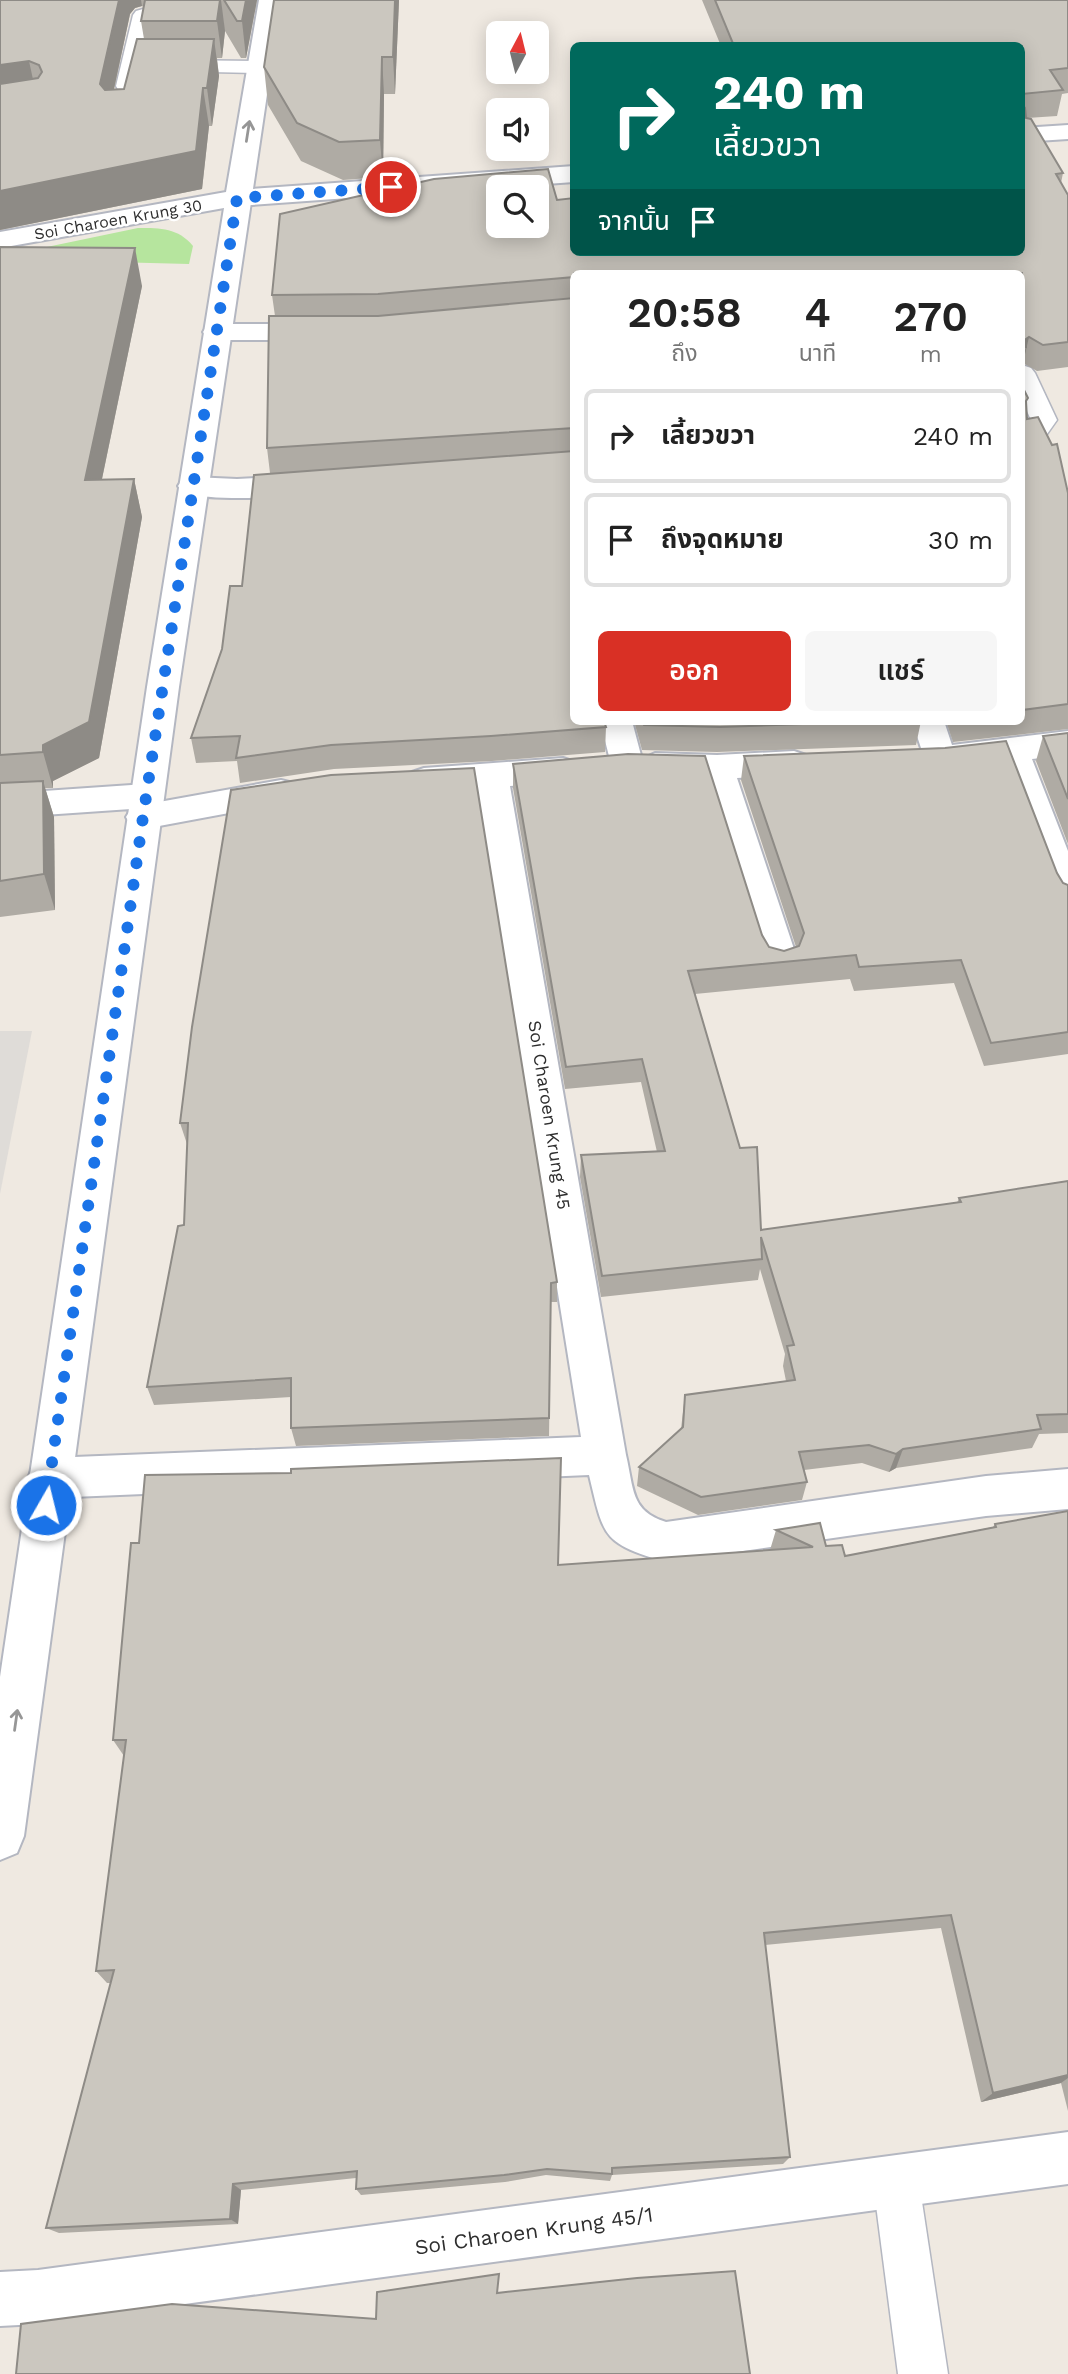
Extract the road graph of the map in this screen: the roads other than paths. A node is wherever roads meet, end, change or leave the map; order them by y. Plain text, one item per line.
1 (270, 0) edge
2 (143, 15) edge
3 (131, 66) junction
4 (258, 67) junction
5 (123, 107) edge
6 (1068, 132) edge
7 (1025, 135) edge
8 (570, 174) edge
9 (237, 198) junction
10 (0, 240) edge
11 (216, 332) junction
12 (339, 332) edge
13 (1025, 379) edge
14 (1025, 435) edge
15 (334, 482) edge
16 (193, 486) junction
17 (616, 725) edge
18 (928, 725) edge
19 (1068, 743) edge
20 (1012, 749) junction
21 (828, 762) edge
22 (604, 766) junction
23 (718, 766) junction
24 (492, 776) junction
25 (400, 781) edge
26 (308, 788) edge
27 (0, 806) edge
28 (145, 806) junction
29 (1068, 896) edge
30 (779, 958) edge
31 (605, 1455) junction
32 (49, 1478) junction
33 (1068, 1489) edge
34 (0, 1836) edge
35 (1068, 2158) edge
36 (896, 2182) junction
37 (0, 2299) edge
38 (923, 2374) edge

1 - 4 street
2 - 3 lane
3 - 4 lane
3 - 5 lane
9 -> 4 street
6 - 7 street
8 - 9 street, Soi Charoen Krung 30
9 - 10 street, Soi Charoen Krung 30
9 - 11 street
11 - 12 street
11 - 16 street
13 - 14 lane
15 - 16 street
16 - 28 street
17 - 22 street
18 - 20 street
19 - 20 street
20 - 29 street
21 - 23 street
22 - 23 street
22 - 24 street
23 - 30 street
24 - 25 street
24 - 31 street, Soi Charoen Krung 45
26 - 28 street
27 - 28 street
28 - 32 street
31 - 32 street
31 - 33 street, Soi Charoen Krung 45
34 -> 32 street
35 - 36 street, Soi Charoen Krung 45/1
36 - 37 street, Soi Charoen Krung 45/1
36 - 38 lane

